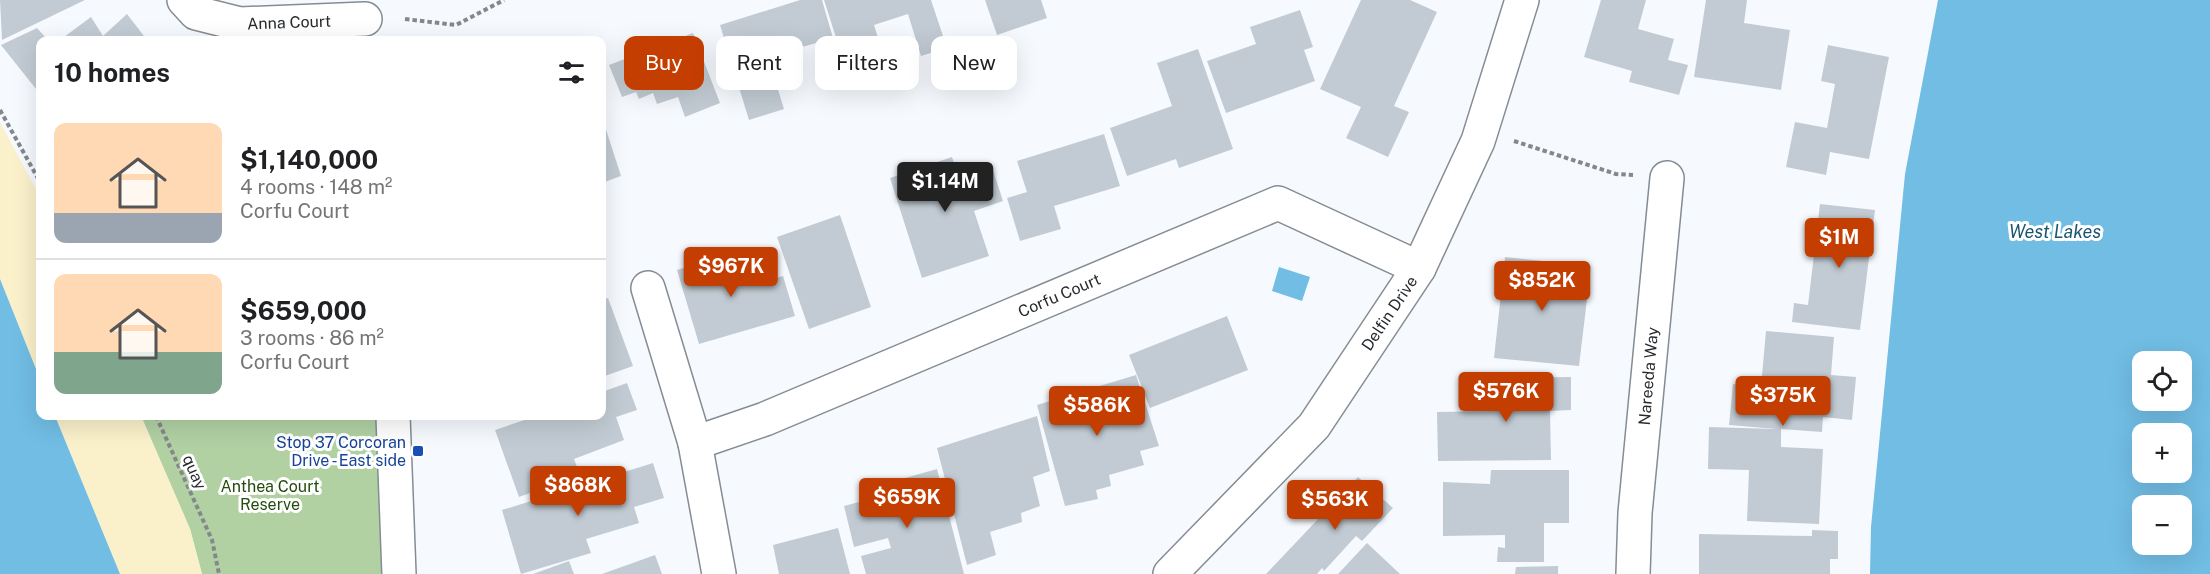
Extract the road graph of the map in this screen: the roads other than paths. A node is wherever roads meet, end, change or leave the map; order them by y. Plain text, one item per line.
1 (184, 0) edge
2 (1522, 0) edge
3 (365, 20) edge
4 (1667, 178) road end
5 (1419, 268) junction
6 (648, 288) dead end
7 (393, 420) edge
8 (695, 443) junction
9 (399, 574) edge
10 (719, 574) edge
11 (1170, 574) edge
12 (1634, 574) edge

1 - 3 street, Anna Court
2 - 5 street, Delfin Drive
4 - 12 street, Nareeda Way
5 - 8 street, Corfu Court
5 - 11 street, Delfin Drive
6 - 8 street
7 - 9 street
8 - 10 street

